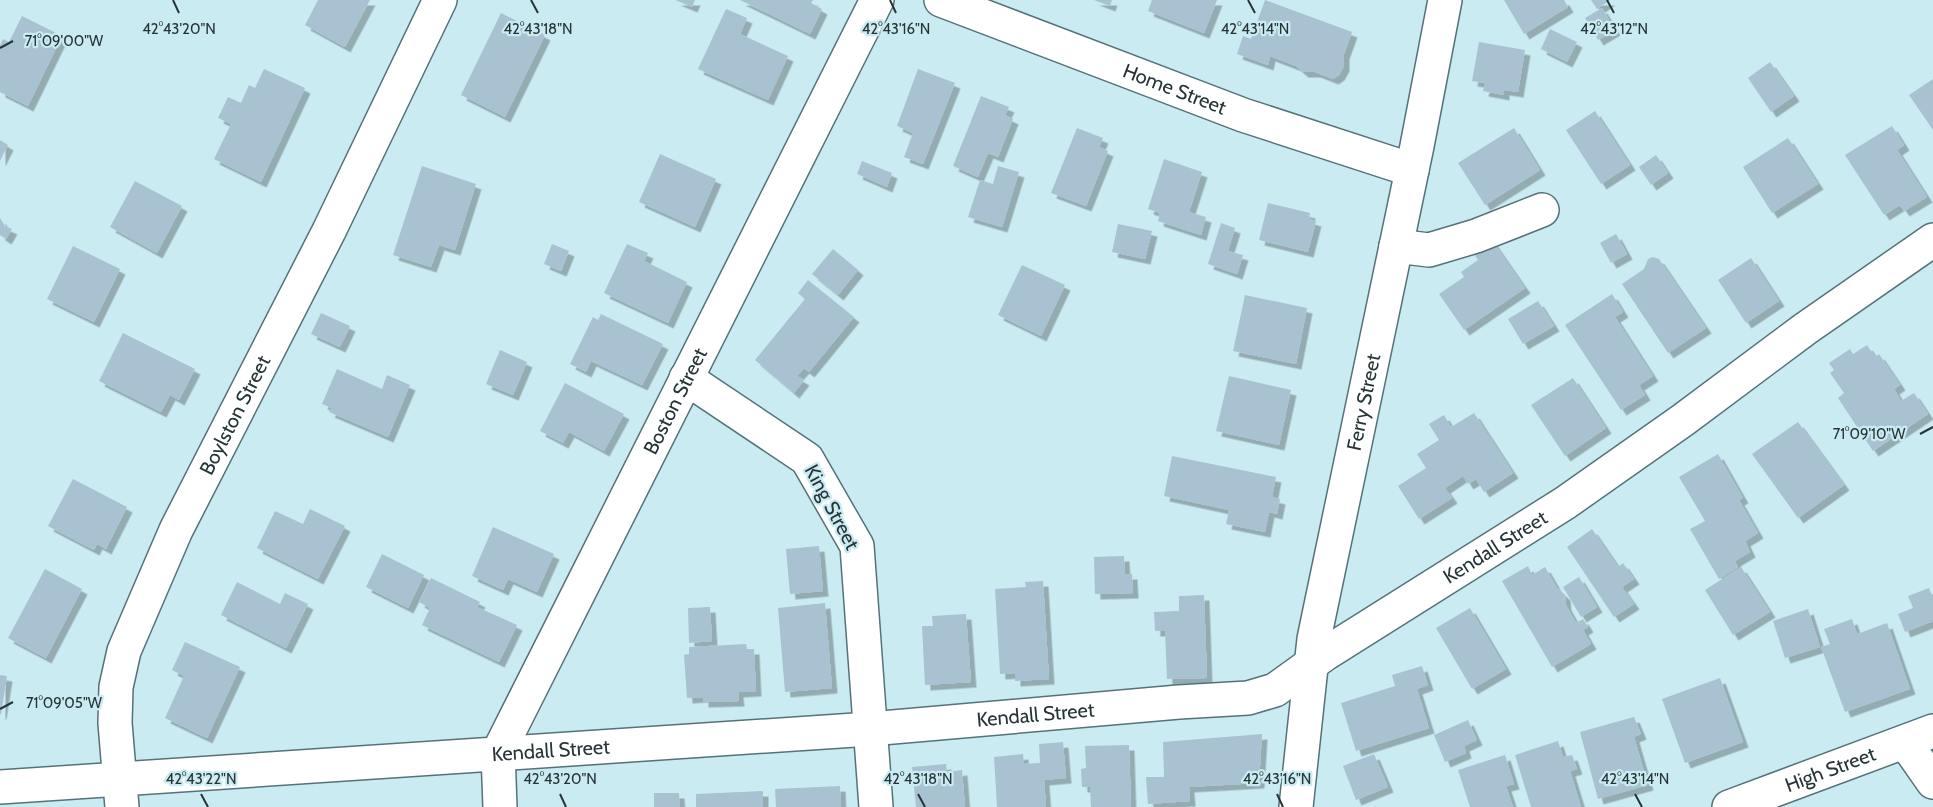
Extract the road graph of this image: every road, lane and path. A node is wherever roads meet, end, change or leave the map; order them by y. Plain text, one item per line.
1 (440, 0) edge
2 (876, 0) edge
3 (941, 0) edge
4 (1445, 0) edge
5 (1412, 170) junction
6 (1542, 210) dead end
7 (1933, 240) edge
8 (1396, 246) junction
9 (686, 378) junction
10 (1311, 664) junction
11 (870, 729) junction
12 (1919, 736) edge
13 (498, 753) junction
14 (1933, 782) edge
15 (0, 787) edge
16 (121, 793) edge
17 (500, 807) edge
18 (876, 807) edge
19 (1296, 807) edge
20 (1729, 807) edge

1 - 16 street, Boylston Street
2 - 9 street, Boston Street
3 - 5 street, Home Street
4 - 5 street, Ferry Street
5 - 8 street, Ferry Street
6 - 8 street
7 - 10 street, Kendall Street
8 - 10 street, Ferry Street
9 - 11 street, King Street
9 - 13 street, Boston Street
10 - 11 street, Kendall Street
10 - 19 street, Ferry Street
11 - 13 street, Kendall Street
11 - 18 street, King Street
12 - 14 street
12 - 20 street, High Street
13 - 16 street, Kendall Street
13 - 17 street, Boston Street
15 - 16 street, Kendall Street

